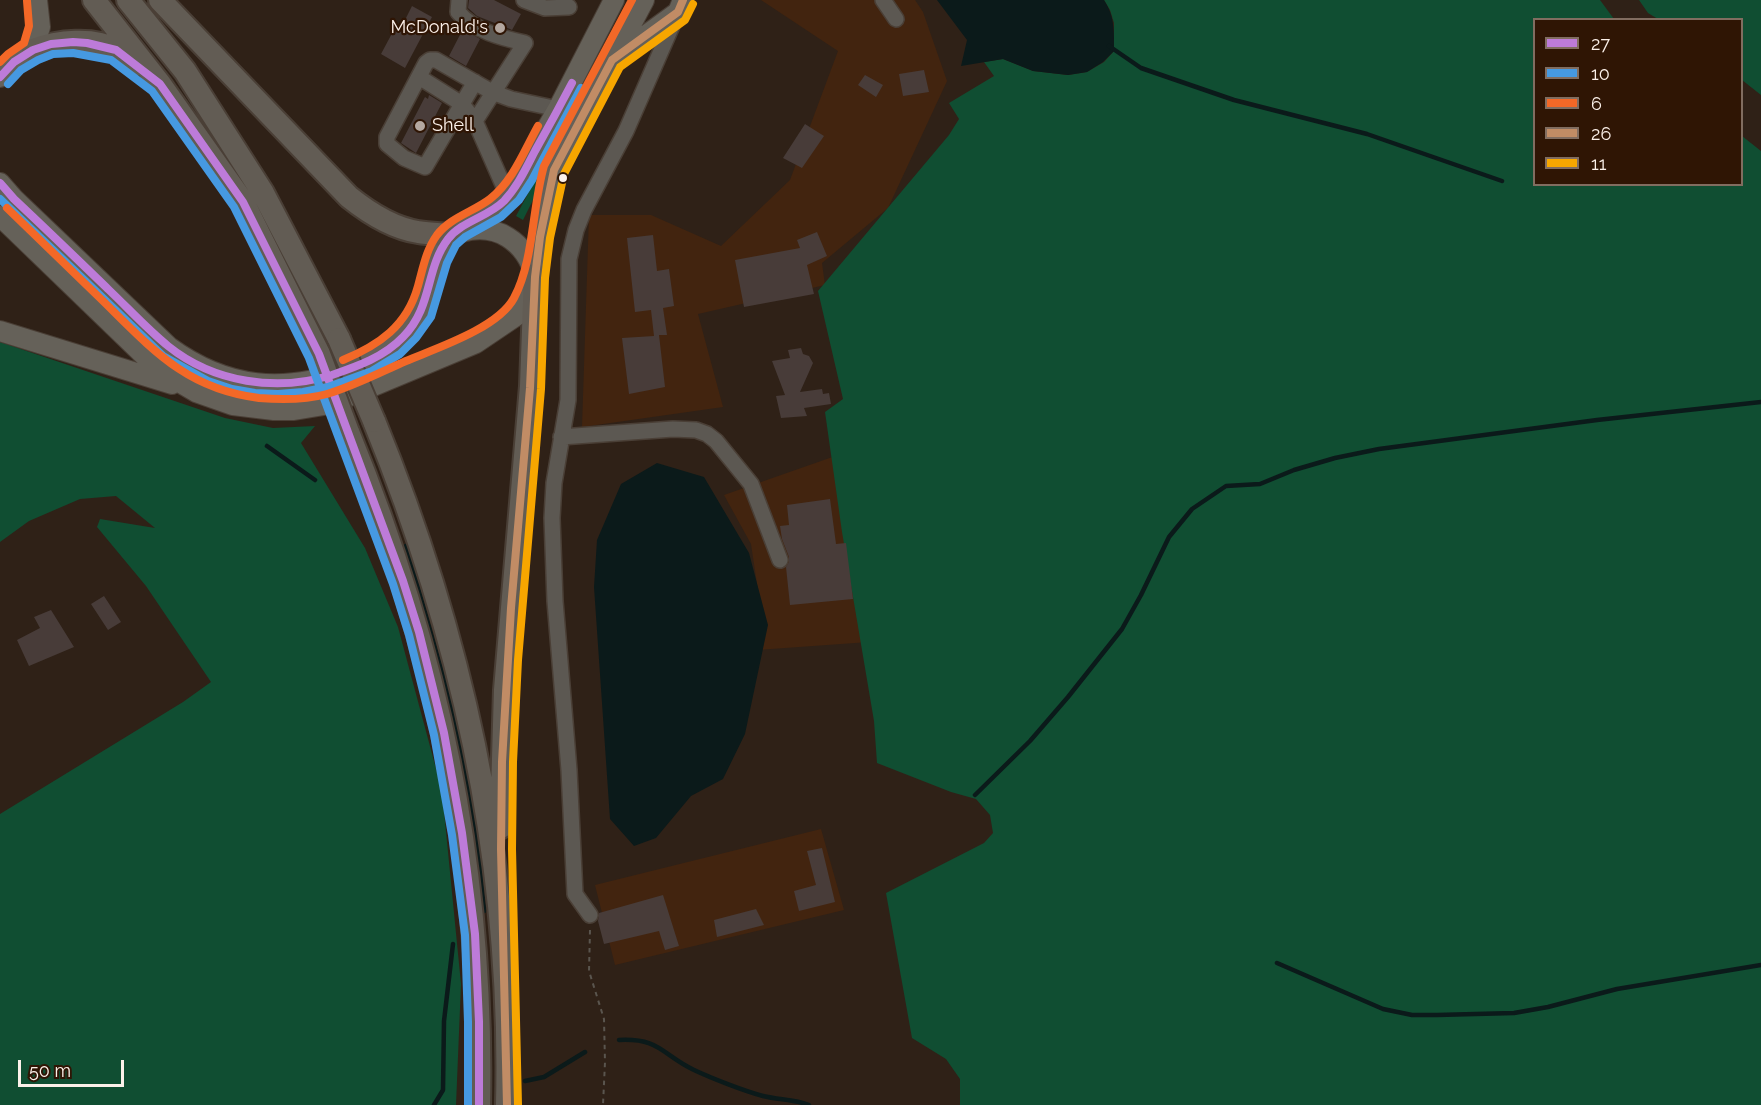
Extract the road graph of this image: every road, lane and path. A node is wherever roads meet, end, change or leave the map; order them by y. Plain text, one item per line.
1 (37, 0) edge
2 (94, 0) edge
3 (128, 0) edge
4 (160, 0) edge
5 (459, 0) edge
6 (524, 0) edge
7 (614, 0) edge
8 (644, 0) edge
9 (883, 0) edge
10 (680, 6) edge
11 (569, 7) dead end
12 (896, 19) dead end
13 (33, 50) junction
14 (612, 60) junction
15 (0, 77) edge
16 (419, 77) junction
17 (475, 82) junction
18 (160, 84) junction
19 (492, 92) junction
20 (462, 104) junction
21 (558, 109) junction
22 (475, 121) junction
23 (0, 183) edge
24 (508, 196) junction
25 (0, 216) edge
26 (451, 235) junction
27 (535, 275) junction
28 (0, 331) edge
29 (196, 392) junction
30 (561, 437) junction
31 (780, 560) dead end
32 (590, 915) joint
33 (503, 931) junction
34 (479, 1105) edge
35 (507, 1105) edge
36 (603, 1105) edge

1 - 13 main road
2 - 18 highway
3 - 33 highway, bridge
4 - 26 highway
5 - 19 street
6 - 11 street
7 - 21 main road
8 - 14 main road
9 - 12 street
10 - 14 main road
10 - 30 street
13 - 15 main road
13 - 18 highway
14 - 27 main road
16 - 17 street
16 - 20 street
16 - 20 street
17 - 19 street
17 - 20 street
18 - 34 highway, bridge
19 - 21 street
19 - 22 street
20 - 22 street
21 - 24 main road
22 - 24 street
23 - 26 main road
24 - 26 main road
25 - 29 main road
26 - 27 main road
27 - 29 main road
27 - 33 highway
28 - 29 main road
30 - 31 street
30 - 32 street
32 - 36 path
33 - 35 highway

